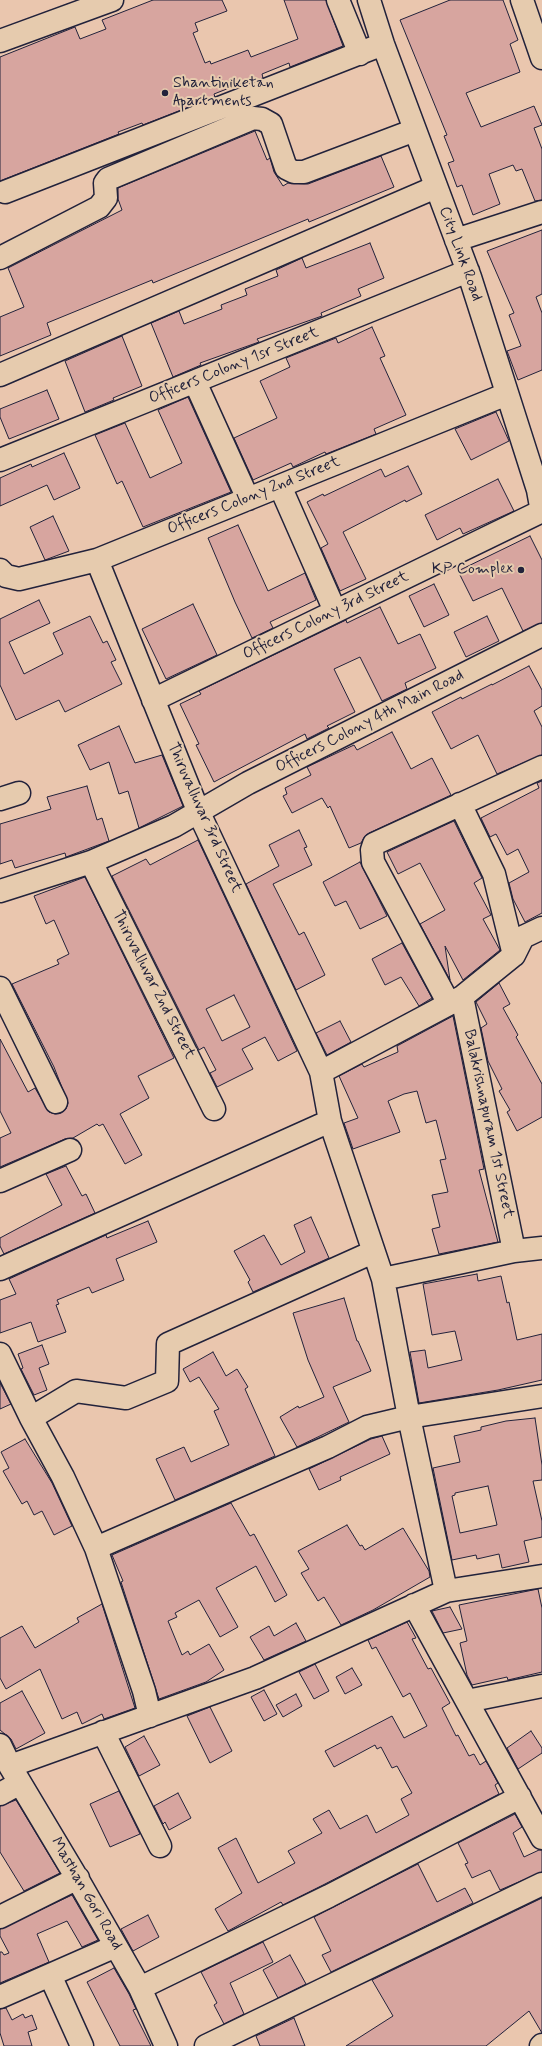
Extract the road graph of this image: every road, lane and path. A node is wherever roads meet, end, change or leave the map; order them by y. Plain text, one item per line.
1 (72, 0) edge
2 (112, 0) edge
3 (338, 0) edge
4 (522, 0) edge
5 (377, 2) edge
6 (0, 25) edge
7 (0, 41) edge
8 (383, 44) junction
9 (360, 54) junction
10 (542, 58) edge
11 (415, 130) junction
12 (436, 187) junction
13 (5, 192) dead end
14 (542, 212) edge
15 (456, 240) junction
16 (0, 258) edge
17 (468, 271) junction
18 (0, 374) edge
19 (195, 382) junction
20 (507, 394) junction
21 (0, 460) edge
22 (539, 483) edge
23 (280, 486) junction
24 (248, 499) junction
25 (542, 511) edge
26 (97, 560) junction
27 (0, 570) edge
28 (335, 611) junction
29 (542, 636) edge
30 (153, 700) junction
31 (542, 767) edge
32 (460, 804) junction
33 (199, 812) junction
34 (91, 862) junction
35 (0, 891) edge
36 (542, 928) edge
37 (514, 954) junction
38 (0, 988) edge
39 (456, 1000) junction
40 (321, 1072) junction
41 (56, 1102) dead end
42 (214, 1109) dead end
43 (330, 1121) junction
44 (70, 1150) dead end
45 (0, 1181) edge
46 (542, 1248) edge
47 (514, 1251) junction
48 (373, 1252) junction
49 (0, 1269) edge
50 (383, 1279) junction
51 (0, 1354) edge
52 (542, 1396) edge
53 (409, 1417) junction
54 (31, 1418) junction
55 (96, 1548) junction
56 (542, 1576) edge
57 (446, 1591) junction
58 (414, 1605) junction
59 (542, 1686) edge
60 (467, 1701) junction
61 (150, 1716) junction
62 (103, 1732) junction
63 (0, 1744) edge
64 (15, 1774) junction
65 (0, 1794) edge
66 (520, 1797) junction
67 (542, 1838) edge
68 (160, 1846) dead end
69 (78, 1878) junction
70 (542, 1884) edge
71 (0, 1917) edge
72 (116, 1946) junction
73 (50, 1975) junction
74 (140, 1988) junction
75 (0, 1997) edge
76 (82, 2046) edge
77 (166, 2046) edge
78 (206, 2046) edge

1 - 6 street
2 - 7 street
3 - 9 street
4 - 10 street
5 - 8 street, City Link Road
8 - 9 street
8 - 11 street, City Link Road
9 - 13 street
11 - 12 street, City Link Road
11 - 16 street
12 - 15 street, City Link Road
12 - 18 street
14 - 15 street
15 - 17 street, City Link Road
17 - 19 street, Officers Colony 1sr Street
17 - 20 street, City Link Road
19 - 21 street, Officers Colony 1sr Street
19 - 24 street
20 - 22 street, City Link Road
20 - 23 street, Officers Colony 2nd Street
22 - 25 street, City Link Road
23 - 24 street, Officers Colony 2nd Street
23 - 28 street
24 - 26 street, Officers Colony 2nd Street
25 - 28 street, Officers Colony 3rd Street
26 - 27 street, Officers Colony 2nd Street
26 - 30 street, Thiruvalluvar 3rd Street
28 - 30 street, Officers Colony 3rd Street
29 - 33 street, Officers Colony 4th Main Road
30 - 33 street, Thiruvalluvar 3rd Street
31 - 32 street, Balakrishnapuram 1st Street
32 - 37 street
32 - 39 street, Balakrishnapuram 1st Street
33 - 34 street, Officers Colony 4th Main Road
33 - 40 street, Thiruvalluvar 3rd Street
34 - 35 street, Officers Colony 4th Main Road
34 - 42 street, Thiruvalluvar 2nd Street
36 - 37 street
37 - 39 street
38 - 41 street
39 - 40 street
39 - 47 street, Balakrishnapuram 1st Street
40 - 43 street, Thiruvalluvar 3rd Street
43 - 48 street, Thiruvalluvar 3rd Street
43 - 49 street
44 - 45 street
46 - 47 street
47 - 50 street
48 - 50 street, Thiruvalluvar 3rd Street
48 - 54 street
50 - 53 street, Thiruvalluvar 3rd Street
51 - 54 street
52 - 53 street
53 - 55 street
53 - 57 street, Thiruvalluvar 3rd Street
54 - 55 street
55 - 61 street
56 - 57 street
57 - 58 street
58 - 60 street
58 - 61 street
59 - 60 street
60 - 66 street
61 - 62 street
62 - 64 street
62 - 68 street
63 - 64 street, Masthan Gori Road
64 - 65 street
64 - 69 street, Masthan Gori Road
66 - 67 street
66 - 74 street
69 - 71 street
69 - 72 street, Masthan Gori Road
70 - 78 street
72 - 73 street
72 - 74 street, Masthan Gori Road
73 - 75 street
73 - 76 street
74 - 77 street, Masthan Gori Road

